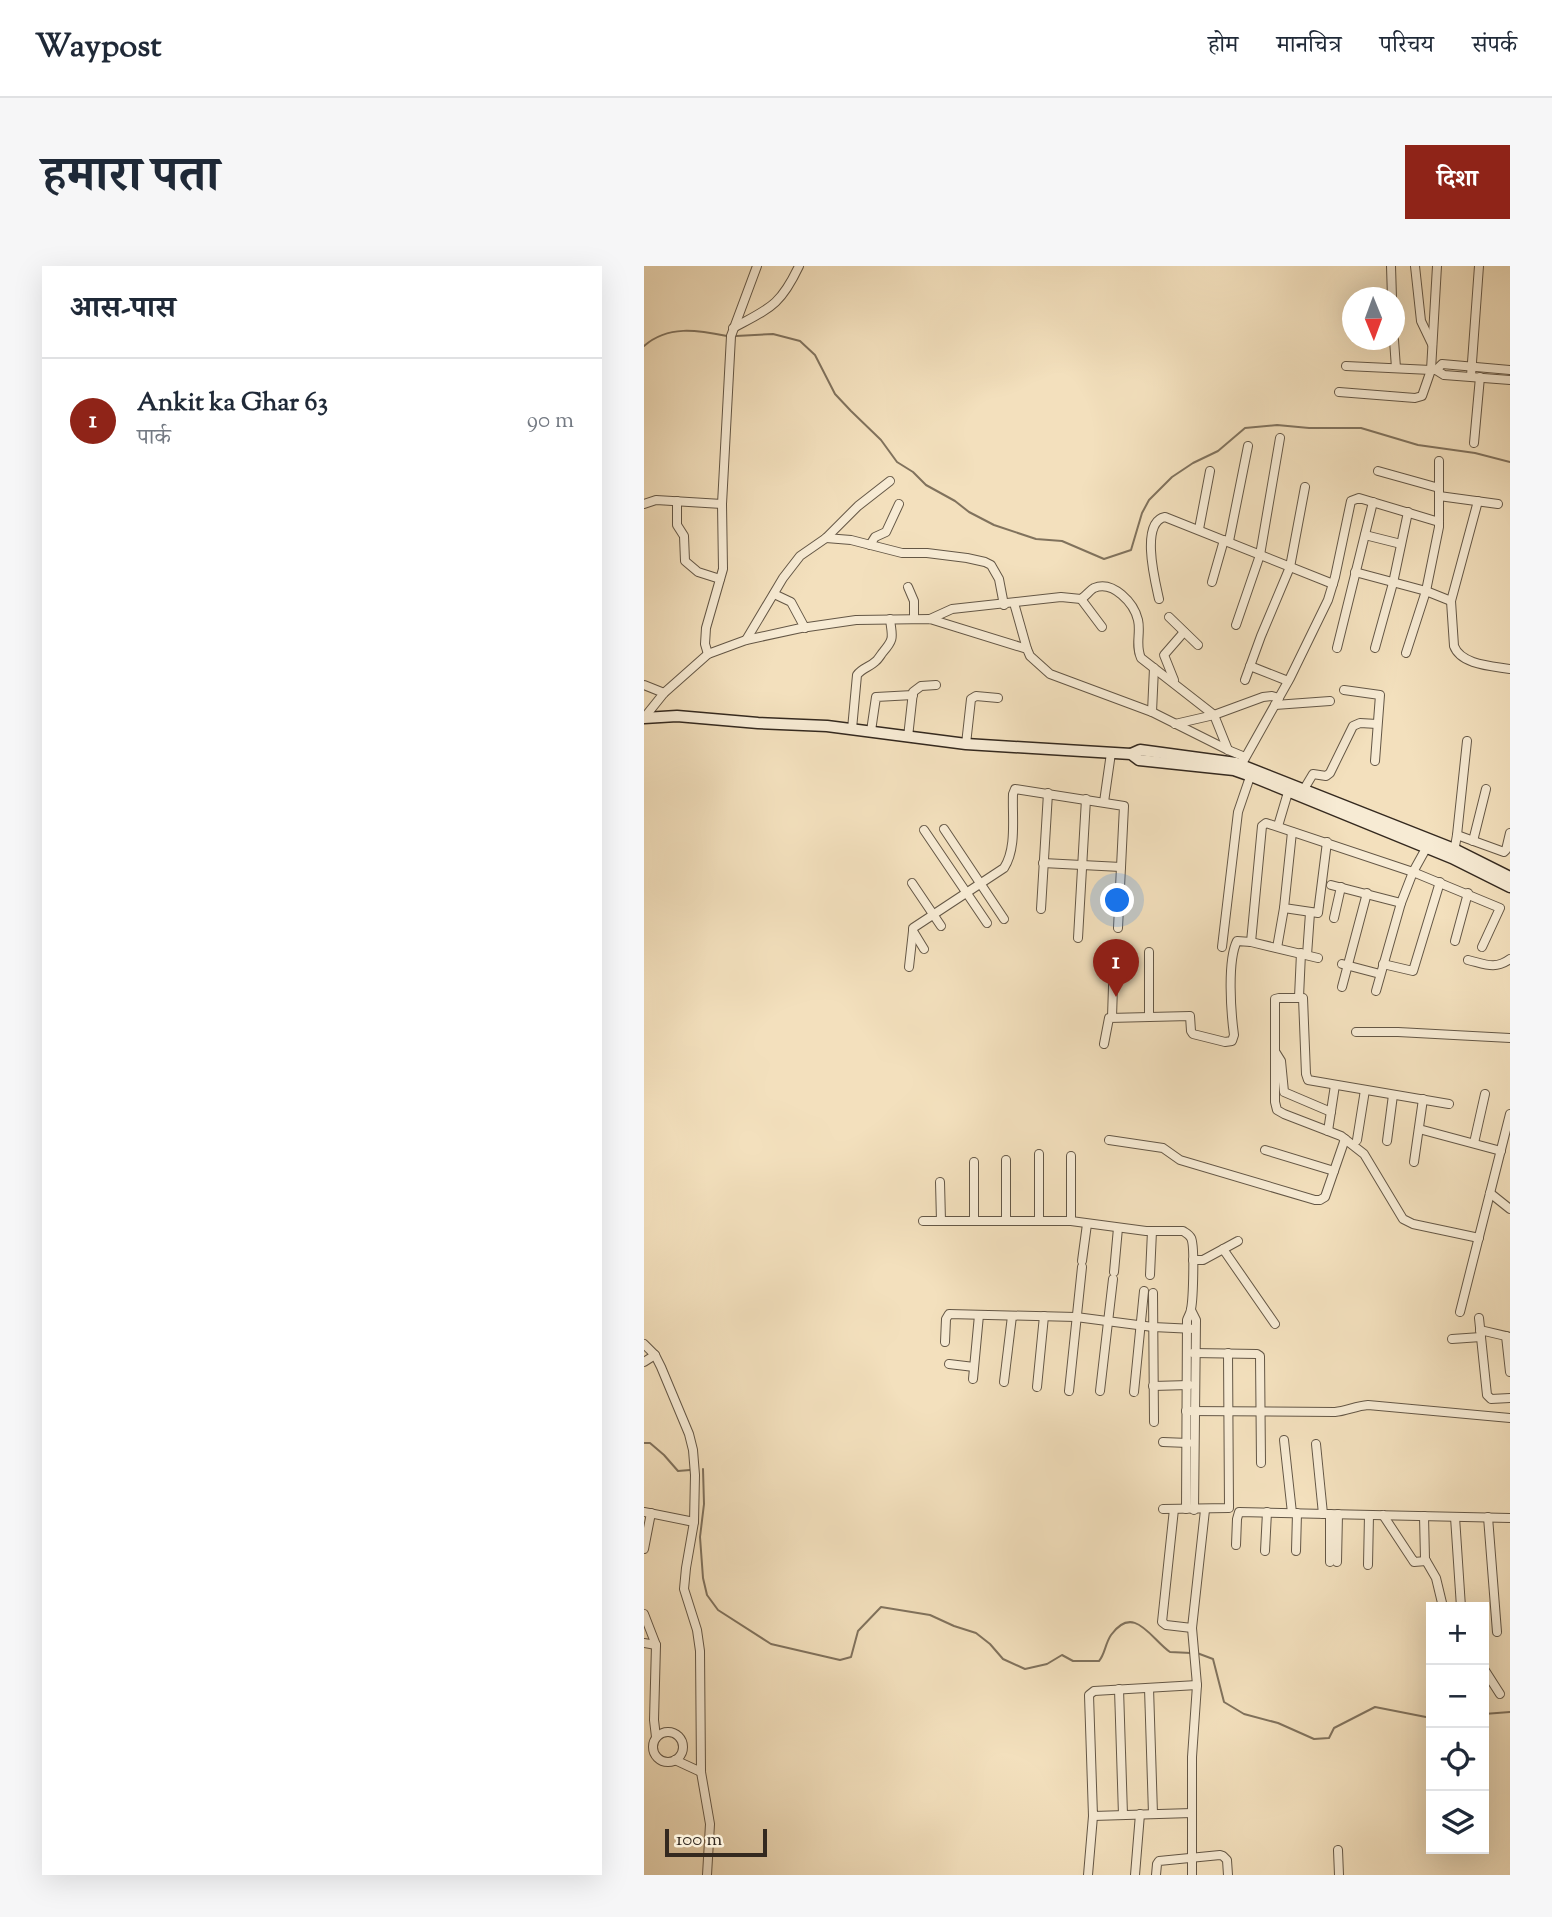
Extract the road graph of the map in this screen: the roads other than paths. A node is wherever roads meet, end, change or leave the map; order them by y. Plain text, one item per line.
1 (757, 266) edge
2 (799, 266) edge
3 (1391, 266) edge
4 (1415, 266) edge
5 (1437, 266) edge
6 (1479, 266) edge
7 (1392, 287) edge
8 (733, 328) junction
9 (1433, 345) junction
10 (1395, 350) edge
11 (1510, 364) edge
12 (1346, 366) dead end
13 (1472, 366) junction
14 (1396, 368) junction
15 (1434, 370) junction
16 (1510, 370) edge
17 (1476, 377) junction
18 (1510, 380) edge
19 (1339, 392) dead end
20 (1280, 438) dead end
21 (1474, 443) dead end
22 (1248, 446) dead end
23 (1438, 461) dead end
24 (1210, 471) dead end
25 (1378, 471) dead end
26 (890, 481) dead end
27 (1305, 487) dead end
28 (1439, 492) junction
29 (677, 501) junction
30 (1478, 501) junction
31 (1373, 502) junction
32 (644, 504) edge
33 (722, 504) junction
34 (899, 504) dead end
35 (1498, 504) dead end
36 (1408, 512) junction
37 (1439, 522) junction
38 (1199, 529) junction
39 (1364, 535) junction
40 (826, 538) junction
41 (1226, 541) junction
42 (1401, 544) junction
43 (870, 545) junction
44 (1260, 555) junction
45 (1290, 566) junction
46 (1355, 572) junction
47 (720, 579) junction
48 (1212, 582) dead end
49 (1393, 583) junction
50 (1333, 584) junction
51 (908, 587) dead end
52 (1426, 591) junction
53 (774, 594) junction
54 (1082, 598) junction
55 (1159, 598) dead end
56 (1451, 601) junction
57 (1014, 603) junction
58 (1004, 605) junction
59 (1170, 617) dead end
60 (914, 618) junction
61 (890, 619) junction
62 (930, 619) junction
63 (1236, 625) dead end
64 (1102, 627) dead end
65 (806, 628) junction
66 (1184, 632) junction
67 (746, 639) junction
68 (1198, 645) dead end
69 (1337, 648) dead end
70 (1375, 648) dead end
71 (1027, 649) junction
72 (1406, 653) dead end
73 (708, 654) junction
74 (1250, 666) junction
75 (1154, 668) junction
76 (1510, 669) edge
77 (1245, 680) dead end
78 (1288, 681) junction
79 (1175, 683) junction
80 (644, 685) edge
81 (936, 685) dead end
82 (1344, 690) dead end
83 (664, 693) junction
84 (913, 695) junction
85 (998, 698) dead end
86 (1277, 701) junction
87 (1330, 701) dead end
88 (1152, 712) junction
89 (1213, 715) junction
90 (644, 718) edge
91 (1174, 724) junction
92 (1377, 724) junction
93 (852, 729) junction
94 (871, 731) junction
95 (908, 737) junction
96 (1467, 741) dead end
97 (966, 744) junction
98 (1228, 750) junction
99 (1111, 753) junction
100 (1375, 761) dead end
101 (1242, 765) junction
102 (1252, 772) junction
103 (1289, 788) junction
104 (1486, 789) dead end
105 (1048, 793) junction
106 (1302, 793) junction
107 (1086, 799) junction
108 (1104, 802) junction
109 (1278, 826) junction
110 (943, 829) dead end
111 (924, 830) dead end
112 (1292, 832) junction
113 (1510, 833) edge
114 (1457, 835) junction
115 (1473, 841) junction
116 (1327, 842) junction
117 (1428, 844) junction
118 (1453, 854) junction
119 (1043, 863) junction
120 (1082, 865) junction
121 (1121, 867) junction
122 (1413, 872) junction
123 (1509, 881) edge
124 (1440, 882) junction
125 (912, 883) dead end
126 (980, 884) junction
127 (1331, 885) dead end
128 (1342, 887) junction
129 (966, 893) junction
130 (1367, 893) junction
131 (1468, 893) junction
132 (1401, 903) junction
133 (1284, 908) junction
134 (1041, 909) dead end
135 (1310, 913) junction
136 (933, 914) junction
137 (1334, 918) dead end
138 (1004, 919) dead end
139 (987, 923) dead end
140 (941, 926) dead end
141 (1118, 929) dead end
142 (913, 931) junction
143 (1078, 938) dead end
144 (1455, 941) dead end
145 (1251, 942) junction
146 (1222, 947) dead end
147 (1482, 947) dead end
148 (1278, 948) junction
149 (924, 949) dead end
150 (1149, 952) dead end
151 (1304, 954) junction
152 (1114, 956) dead end
153 (1318, 958) dead end
154 (1510, 959) edge
155 (1468, 960) dead end
156 (1382, 964) junction
157 (1345, 965) junction
158 (909, 967) dead end
159 (1380, 974) junction
160 (1342, 987) dead end
161 (1376, 990) dead end
162 (1299, 997) junction
163 (1112, 1017) junction
164 (1149, 1017) junction
165 (1356, 1032) dead end
166 (1510, 1038) edge
167 (1104, 1044) dead end
168 (1275, 1052) junction
169 (1335, 1085) junction
170 (1365, 1090) junction
171 (1485, 1094) dead end
172 (1393, 1095) junction
173 (1423, 1099) junction
174 (1449, 1104) dead end
175 (1331, 1112) junction
176 (1510, 1114) edge
177 (1419, 1129) junction
178 (1328, 1131) junction
179 (1345, 1139) junction
180 (1109, 1140) dead end
181 (1357, 1140) dead end
182 (1387, 1141) dead end
183 (1474, 1143) junction
184 (1265, 1150) dead end
185 (1504, 1150) edge
186 (1039, 1154) dead end
187 (1072, 1156) dead end
188 (1006, 1160) dead end
189 (1414, 1161) dead end
190 (974, 1162) dead end
191 (1334, 1171) junction
192 (940, 1182) dead end
193 (1490, 1193) junction
194 (1510, 1209) edge
195 (923, 1221) dead end
196 (941, 1221) junction
197 (974, 1221) junction
198 (1006, 1221) junction
199 (1039, 1221) junction
200 (1071, 1221) junction
201 (1087, 1224) junction
202 (1118, 1228) junction
203 (1152, 1231) junction
204 (1479, 1238) junction
205 (1238, 1241) dead end
206 (1223, 1249) junction
207 (1193, 1260) junction
208 (1150, 1275) dead end
209 (1460, 1312) dead end
210 (979, 1315) junction
211 (1012, 1316) junction
212 (1044, 1317) junction
213 (1076, 1317) junction
214 (1479, 1318) dead end
215 (1108, 1320) junction
216 (1141, 1324) junction
217 (1275, 1324) dead end
218 (1153, 1326) junction
219 (1191, 1329) junction
220 (1480, 1334) junction
221 (1508, 1337) edge
222 (1452, 1339) dead end
223 (945, 1342) dead end
224 (644, 1344) edge
225 (1191, 1353) junction
226 (1228, 1353) junction
227 (655, 1355) junction
228 (644, 1362) edge
229 (949, 1364) dead end
230 (974, 1367) junction
231 (1510, 1372) edge
232 (973, 1379) dead end
233 (1004, 1382) dead end
234 (1191, 1385) junction
235 (1153, 1386) junction
236 (1037, 1387) dead end
237 (1069, 1391) dead end
238 (1100, 1391) dead end
239 (1134, 1392) dead end
240 (1510, 1398) edge
241 (1191, 1411) junction
242 (1229, 1411) junction
243 (1261, 1411) junction
244 (1510, 1418) edge
245 (1154, 1422) dead end
246 (1284, 1440) dead end
247 (1163, 1442) dead end
248 (1190, 1443) junction
249 (1316, 1444) dead end
250 (1261, 1463) dead end
251 (1163, 1509) dead end
252 (1174, 1509) junction
253 (1190, 1509) junction
254 (1205, 1510) junction
255 (1266, 1512) junction
256 (648, 1513) edge
257 (1294, 1513) junction
258 (1331, 1514) junction
259 (1368, 1515) junction
260 (1383, 1515) junction
261 (1424, 1516) junction
262 (1455, 1517) junction
263 (1488, 1517) junction
264 (1510, 1518) edge
265 (694, 1522) junction
266 (1236, 1545) dead end
267 (644, 1549) edge
268 (1265, 1551) dead end
269 (1296, 1551) dead end
270 (1426, 1561) junction
271 (1333, 1562) dead end
272 (1368, 1565) dead end
273 (1442, 1602) edge
274 (1461, 1602) edge
275 (644, 1614) edge
276 (1192, 1628) junction
277 (1497, 1632) dead end
278 (644, 1643) edge
279 (656, 1645) junction
280 (1489, 1678) edge
281 (1197, 1685) junction
282 (1149, 1688) junction
283 (1119, 1689) junction
284 (1500, 1694) dead end
285 (644, 1717) edge
286 (655, 1723) junction
287 (665, 1732) junction
288 (656, 1737) junction
289 (675, 1760) junction
290 (701, 1772) junction
291 (1192, 1813) junction
292 (1140, 1814) junction
293 (1153, 1814) junction
294 (1123, 1815) junction
295 (1093, 1816) junction
296 (1338, 1850) dead end
297 (1191, 1857) junction
298 (707, 1875) edge
299 (1088, 1875) edge
300 (1135, 1875) edge
301 (1156, 1875) edge
302 (1192, 1875) edge
303 (1228, 1875) edge
304 (1339, 1875) edge

1 - 8 street
2 - 8 street
3 - 7 street
4 - 9 street
5 - 9 street
6 - 13 street
8 - 33 street
9 - 15 street
10 - 14 street
11 - 16 street
12 - 14 street
13 - 15 street
13 - 16 street
13 - 17 street
14 - 15 street
15 - 17 street
15 - 19 street
16 - 18 street
17 - 18 street
17 - 21 street
20 - 44 street
22 - 41 street
23 - 28 street
24 - 38 street
25 - 28 street
26 - 40 street
27 - 45 street
28 - 30 street
28 - 37 street
29 - 32 street
29 - 33 street
29 - 47 street
30 - 35 street
30 - 56 street
31 - 36 street
31 - 39 street
31 - 50 street
33 - 47 street
34 - 43 street
36 - 37 street
36 - 42 street
37 - 52 street
38 - 41 street
38 - 55 street
39 - 42 street
39 - 46 street
40 - 43 street
40 - 53 street
41 - 44 street
41 - 48 street
42 - 49 street
43 - 58 street
44 - 45 street
44 - 63 street
45 - 50 street
45 - 74 street
46 - 49 street
46 - 69 street
47 - 73 street
49 - 52 street
49 - 70 street
50 - 78 street
51 - 60 street
52 - 56 street
52 - 72 street
53 - 65 street
53 - 67 street
54 - 57 street
54 - 64 street
54 - 75 street
56 - 76 street
57 - 58 street
57 - 71 street
58 - 62 street
59 - 66 street
60 - 61 street
60 - 62 street
61 - 65 street
61 - 93 street
62 - 71 street
65 - 67 street
66 - 68 street
66 - 79 street
67 - 73 street
71 - 88 street
73 - 83 street
74 - 77 street
74 - 78 street
75 - 79 street
75 - 88 street
78 - 86 street
79 - 89 street
80 - 83 street
81 - 84 street
82 - 92 street
83 - 90 street
84 - 94 street
84 - 95 street
85 - 97 street
86 - 87 street
86 - 89 street
86 - 101 street
88 - 91 street
89 - 91 street
89 - 98 street
90 - 93 street
91 - 98 street
92 - 100 street
92 - 106 street
93 - 94 street
94 - 95 street
95 - 97 street
96 - 114 street
97 - 99 street
98 - 101 street
99 - 101 street
99 - 108 street
101 - 102 street
102 - 103 street
102 - 146 street
103 - 106 street
103 - 109 street
104 - 115 street
105 - 107 street
105 - 119 street
105 - 126 street
106 - 117 street
107 - 108 street
107 - 120 street
108 - 121 street
109 - 112 street
109 - 145 street
110 - 126 street
111 - 129 street
112 - 116 street
112 - 133 street
113 - 115 street
114 - 115 street
114 - 118 street
116 - 122 street
116 - 135 street
117 - 118 street
117 - 122 street
118 - 123 street
119 - 120 street
119 - 134 street
120 - 121 street
120 - 143 street
121 - 141 street
122 - 124 street
122 - 132 street
124 - 131 street
124 - 156 street
125 - 136 street
126 - 129 street
126 - 138 street
127 - 128 street
128 - 130 street
128 - 137 street
129 - 136 street
129 - 139 street
130 - 132 street
130 - 157 street
131 - 144 street
131 - 147 street
132 - 156 street
133 - 135 street
133 - 148 street
135 - 151 street
136 - 140 street
136 - 142 street
142 - 149 street
142 - 158 street
145 - 148 street
145 - 164 street
148 - 151 street
150 - 164 street
151 - 153 street
151 - 162 street
152 - 163 street
154 - 155 street
156 - 159 street
157 - 159 street
157 - 160 street
159 - 161 street
162 - 168 street
162 - 169 street
163 - 164 street
163 - 167 street
165 - 166 street
168 - 175 street
168 - 178 street
169 - 170 street
169 - 175 street
170 - 172 street
170 - 181 street
171 - 183 street
172 - 173 street
172 - 182 street
173 - 174 street
173 - 177 street
175 - 178 street
176 - 185 street
177 - 183 street
177 - 189 street
178 - 179 street
179 - 191 street
179 - 204 street
180 - 191 street
183 - 185 street
184 - 191 street
185 - 193 street
186 - 199 street
187 - 200 street
188 - 198 street
190 - 197 street
192 - 196 street
193 - 194 street
193 - 204 street
195 - 196 street
196 - 197 street
197 - 198 street
198 - 199 street
199 - 200 street
200 - 201 street
201 - 202 street
201 - 213 street
202 - 203 street
202 - 215 street
203 - 207 street
203 - 208 street
204 - 209 street
205 - 206 street
206 - 207 street
206 - 217 street
207 - 219 street
210 - 211 street
210 - 223 street
210 - 230 street
211 - 212 street
211 - 233 street
212 - 213 street
212 - 236 street
213 - 215 street
213 - 237 street
214 - 220 street
215 - 216 street
215 - 238 street
216 - 218 street
216 - 218 street
216 - 239 street
218 - 219 street
218 - 235 street
219 - 225 street
220 - 221 street
220 - 222 street
220 - 240 street
221 - 231 street
224 - 227 street
225 - 226 street
225 - 234 street
226 - 242 street
226 - 243 street
227 - 228 street
227 - 265 street
229 - 230 street
230 - 232 street
234 - 235 street
234 - 241 street
235 - 245 street
241 - 242 street
241 - 248 street
242 - 243 street
242 - 254 street
243 - 244 street
243 - 250 street
246 - 257 street
247 - 248 street
248 - 253 street
249 - 258 street
251 - 252 street
252 - 253 street
252 - 276 street
253 - 254 street
254 - 276 street
255 - 257 street
255 - 266 street
255 - 268 street
256 - 265 street
256 - 267 street
257 - 258 street
257 - 269 street
258 - 259 street
258 - 271 street
259 - 260 street
259 - 272 street
260 - 261 street
260 - 270 street
261 - 262 street
261 - 270 street
262 - 263 street
262 - 274 street
263 - 264 street
263 - 277 street
265 - 290 street
270 - 273 street
275 - 279 street
276 - 281 street
278 - 279 street
279 - 286 street
280 - 284 street
281 - 282 street
281 - 291 street
282 - 283 street
282 - 293 street
283 - 294 street
283 - 295 street
285 - 286 street
286 - 287 street
286 - 288 street
287 - 288 street
287 - 289 street
288 - 289 street
289 - 290 street
290 - 298 street
291 - 293 street
291 - 297 street
292 - 293 street
292 - 294 street
292 - 300 street
294 - 295 street
295 - 299 street
296 - 304 street
297 - 301 street
297 - 302 street
297 - 303 street

